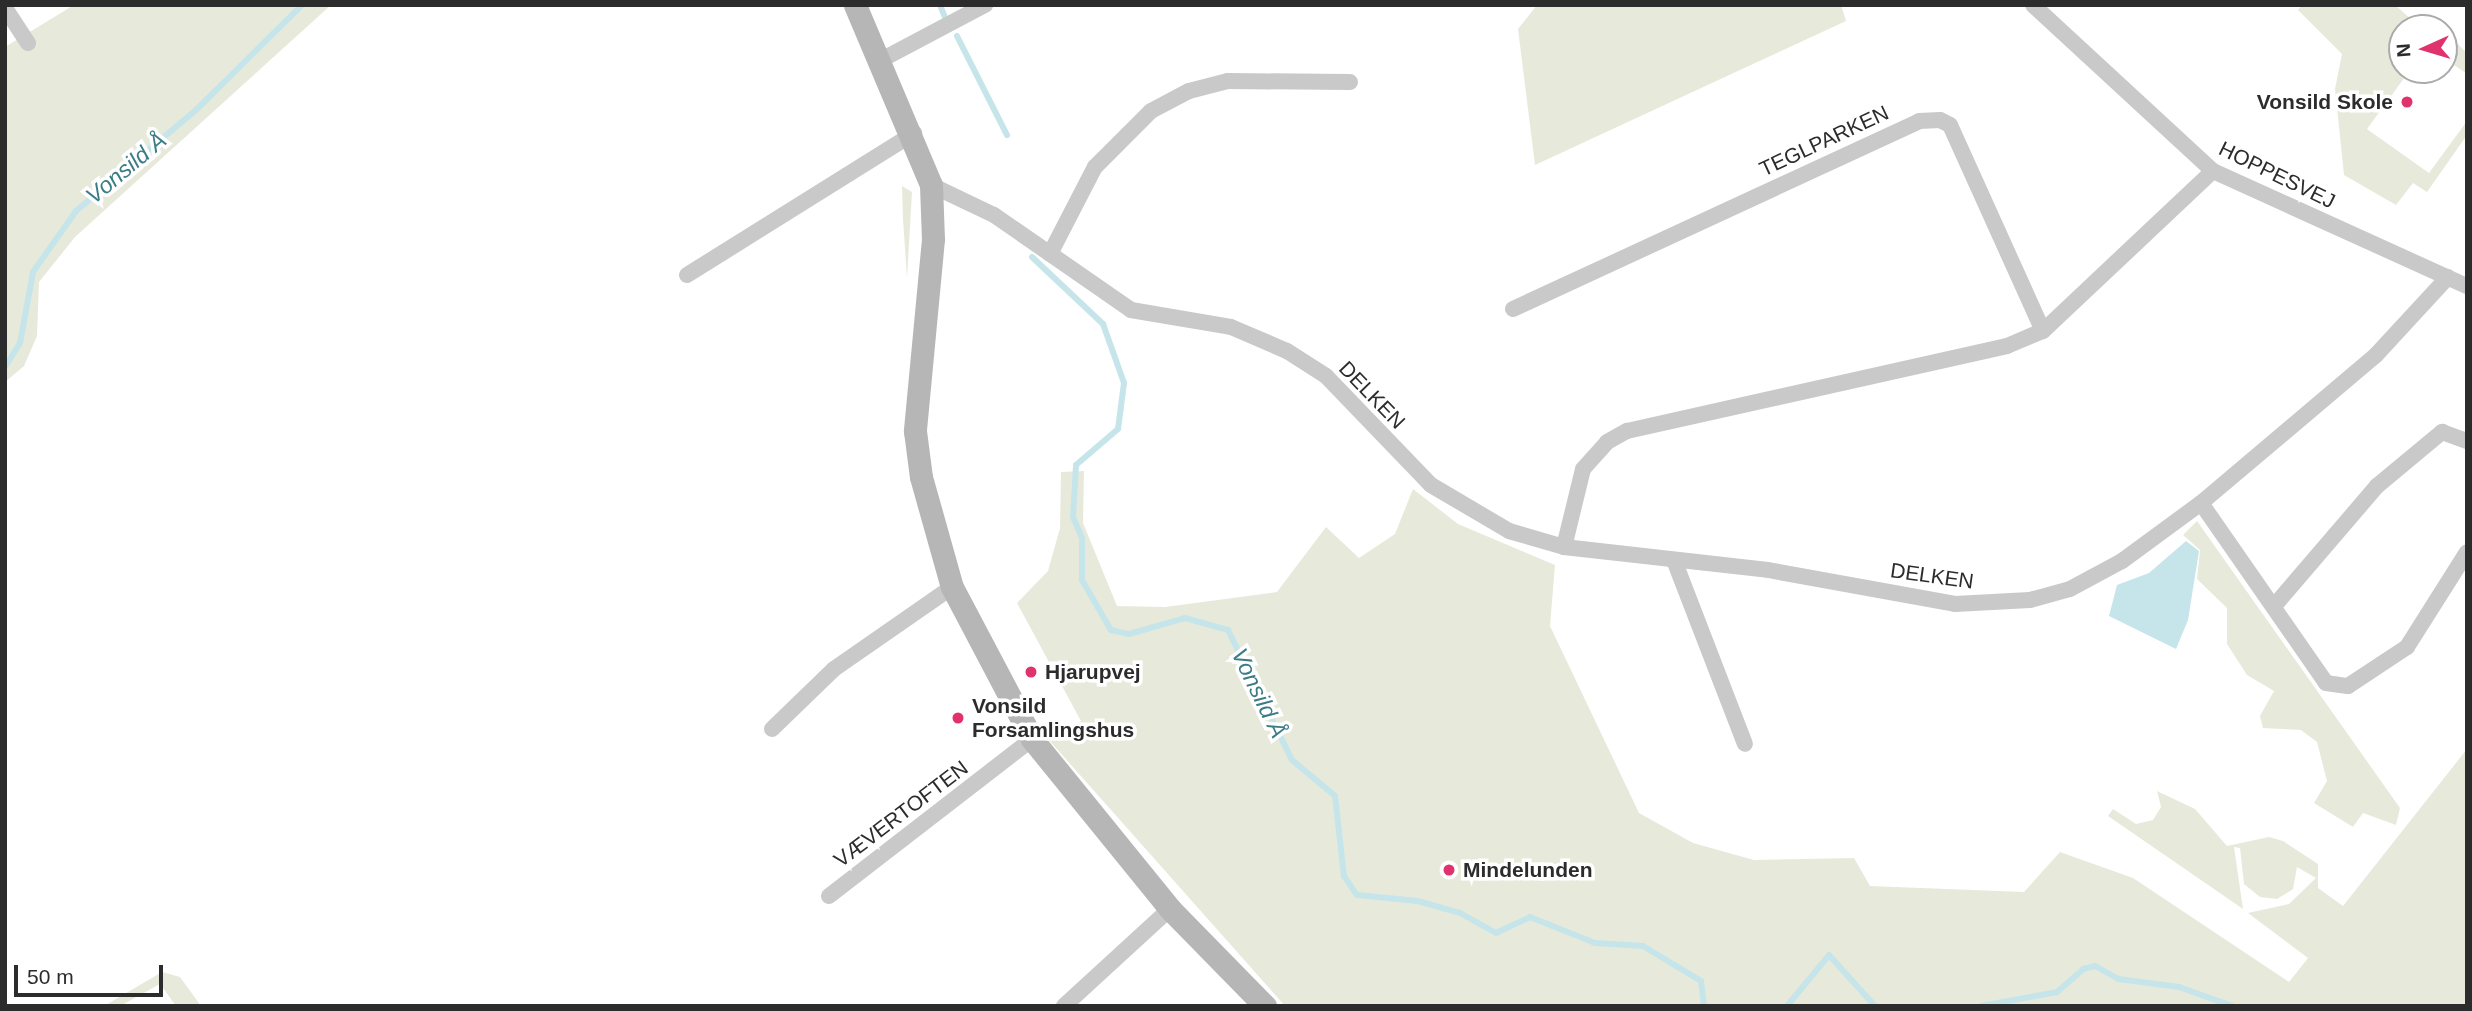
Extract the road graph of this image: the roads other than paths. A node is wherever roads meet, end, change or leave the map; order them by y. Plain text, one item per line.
1 (855, 5) edge
2 (985, 5) edge
3 (2033, 5) edge
4 (5, 8) edge
5 (28, 43) dead end
6 (881, 60) junction
7 (1350, 82) dead end
8 (914, 133) junction
9 (2213, 171) junction
10 (931, 185) junction
11 (1050, 254) junction
12 (687, 275) dead end
13 (2448, 277) junction
14 (2467, 286) edge
15 (1513, 309) dead end
16 (2043, 331) junction
17 (2467, 440) edge
18 (2201, 503) junction
19 (1564, 547) junction
20 (2467, 552) edge
21 (1674, 560) junction
22 (952, 586) junction
23 (2275, 605) junction
24 (772, 729) dead end
25 (1032, 739) junction
26 (1745, 744) dead end
27 (829, 896) dead end
28 (1170, 909) junction
29 (1064, 1006) edge
30 (1265, 1006) edge

1 - 6 street
2 - 6 street
3 - 9 street, HOPPESVEJ
4 - 5 street
6 - 8 street
7 - 11 street
8 - 10 street
8 - 12 street
9 - 13 street, HOPPESVEJ
9 - 16 street
10 - 11 street, DELKEN
10 - 22 street
11 - 19 street, DELKEN
13 - 14 street, HOPPESVEJ
13 - 18 street, DELKEN
15 - 16 street, TEGLPARKEN
16 - 19 street
17 - 23 street
18 - 21 street, DELKEN
18 - 23 street
19 - 21 street, DELKEN
20 - 23 street
21 - 26 street
22 - 24 street
22 - 25 street
25 - 27 street, VÆVERTOFTEN
25 - 28 street
28 - 29 street
28 - 30 street

